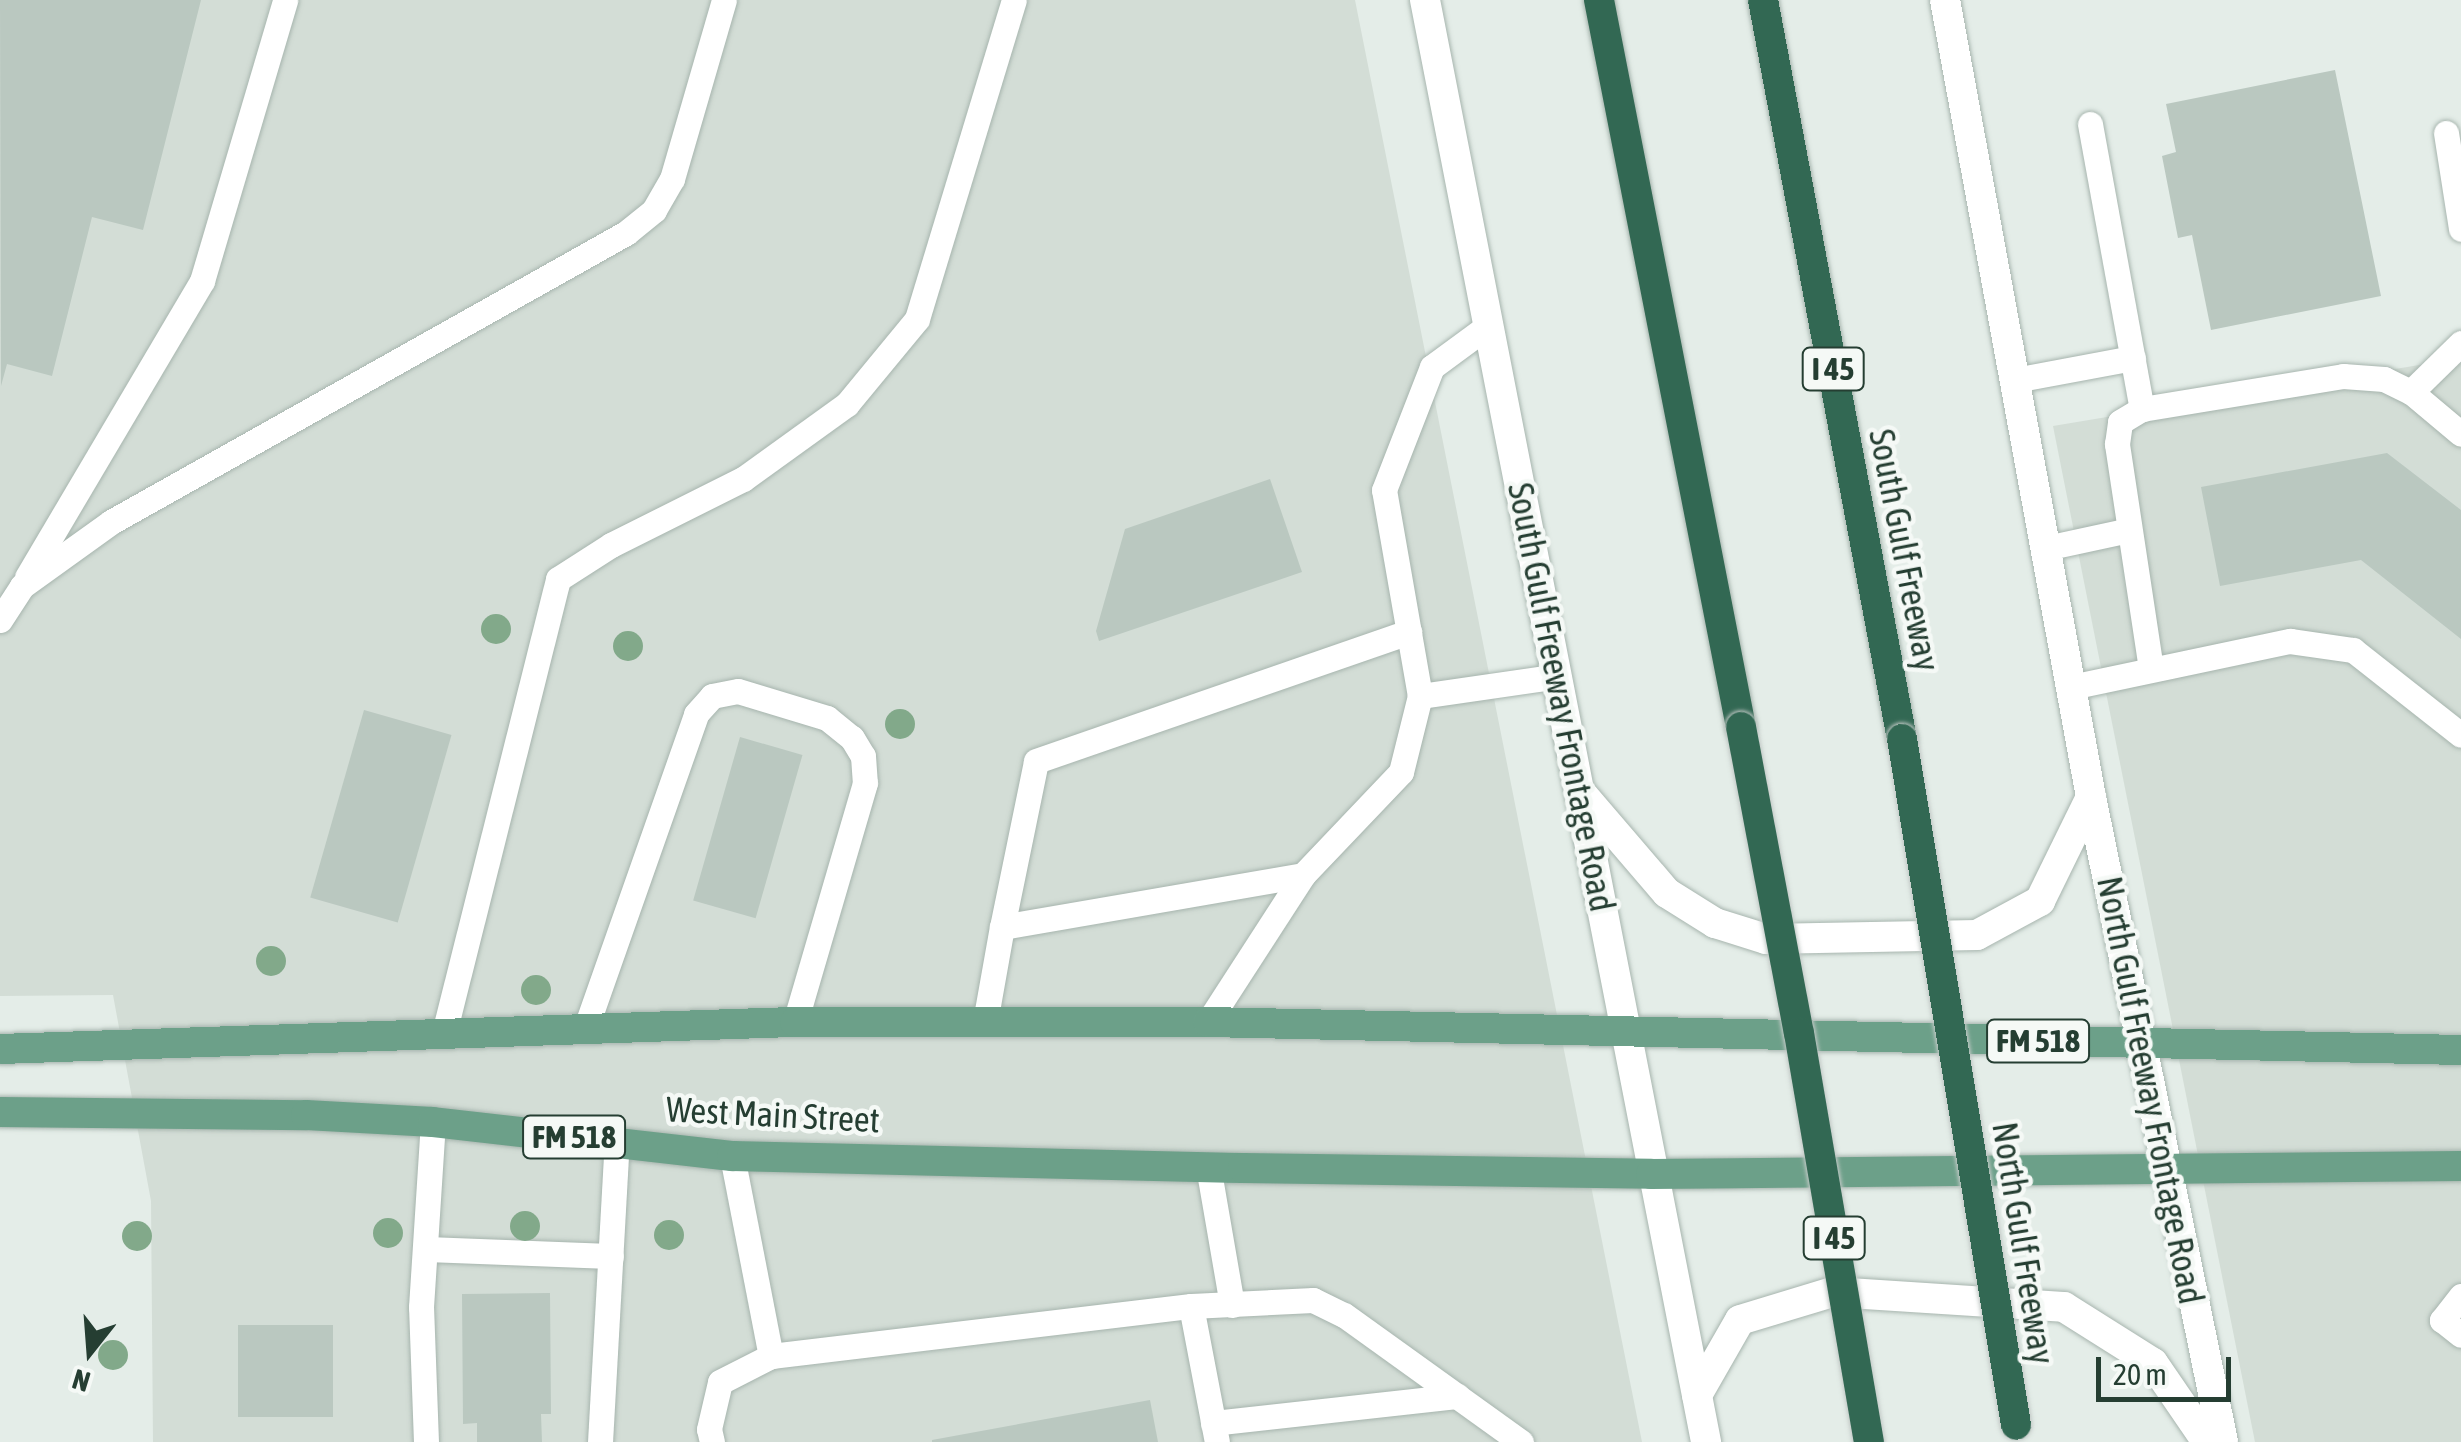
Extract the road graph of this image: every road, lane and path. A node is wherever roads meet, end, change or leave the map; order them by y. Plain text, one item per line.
1 (285, 0) edge
2 (724, 0) edge
3 (1014, 0) edge
4 (1425, 0) edge
5 (1583, 0) edge
6 (1600, 0) edge
7 (1763, 0) edge
8 (1946, 0) edge
9 (1621, 108) junction
10 (2090, 124) dead end
11 (2446, 133) dead end
12 (2461, 229) edge
13 (1489, 326) junction
14 (2461, 343) edge
15 (2132, 358) junction
16 (2015, 380) junction
17 (2411, 392) junction
18 (2142, 409) junction
19 (2461, 434) edge
20 (2129, 530) junction
21 (2046, 548) junction
22 (22, 586) junction
23 (0, 620) edge
24 (1408, 632) junction
25 (2151, 669) junction
26 (1558, 676) junction
27 (2070, 686) junction
28 (1420, 696) junction
29 (2461, 735) edge
30 (1580, 792) junction
31 (2091, 797) junction
32 (1303, 875) junction
33 (1002, 926) junction
34 (795, 1022) junction
35 (985, 1022) junction
36 (1208, 1022) junction
37 (586, 1030) junction
38 (1627, 1032) junction
39 (444, 1033) junction
40 (2144, 1044) junction
41 (0, 1049) edge
42 (2461, 1050) edge
43 (1954, 1056) joint
44 (0, 1112) edge
45 (433, 1122) junction
46 (617, 1142) junction
47 (732, 1156) junction
48 (1208, 1166) junction
49 (2461, 1166) edge
50 (2164, 1169) junction
51 (1651, 1174) junction
52 (426, 1249) junction
53 (611, 1256) junction
54 (2461, 1296) edge
55 (1232, 1305) junction
56 (1192, 1306) junction
57 (2461, 1335) edge
58 (770, 1356) junction
59 (1697, 1395) junction
60 (1458, 1396) junction
61 (1215, 1432) edge
62 (2018, 1434) edge
63 (426, 1442) edge
64 (600, 1442) edge
65 (712, 1442) edge
66 (1521, 1442) edge
67 (1706, 1442) edge
68 (1869, 1442) edge
69 (2208, 1442) edge
70 (2223, 1442) edge

1 - 22 lane
2 - 22 lane
3 - 39 lane
4 - 13 main road, South Gulf Freeway Frontage Road
5 - 9 highway
6 - 9 highway, I 45
7 - 43 highway, South Gulf Freeway / I 45, bridge
8 - 16 main road
9 - 68 highway, I 45, bridge
10 - 15 lane
11 - 12 lane
13 - 24 lane
13 - 26 main road, South Gulf Freeway Frontage Road
14 - 17 lane
15 - 16 lane
15 - 18 lane
16 - 21 main road
17 - 18 lane
17 - 19 lane
18 - 20 lane
20 - 21 lane
20 - 25 lane
21 - 27 main road
22 - 23 lane
24 - 28 lane
24 - 33 lane
25 - 27 lane
25 - 29 lane
26 - 28 lane
26 - 30 main road, South Gulf Freeway Frontage Road
27 - 31 main road
28 - 32 lane
30 - 31 main road
30 - 38 main road, South Gulf Freeway Frontage Road
31 - 40 main road, North Gulf Freeway Frontage Road
32 - 33 lane
32 - 36 lane
33 - 35 lane
34 - 35 main road, FM 518
34 - 37 main road, FM 518
34 - 37 lane
35 - 36 main road, FM 518
36 - 38 main road, FM 518
37 - 39 main road, FM 518
38 - 40 main road, FM 518
38 - 51 main road, South Gulf Freeway Frontage Road
39 - 41 main road, FM 518
40 - 42 main road, FM 518
40 - 50 main road, North Gulf Freeway Frontage Road
43 - 62 highway, North Gulf Freeway / I 45, bridge
44 - 45 main road, West Main Street / FM 518
45 - 46 main road, West Main Street / FM 518
45 - 52 lane
46 - 47 main road, West Main Street / FM 518
46 - 53 lane
47 - 48 main road, West Main Street / FM 518
47 - 58 lane
48 - 51 main road, West Main Street / FM 518
48 - 55 lane
49 - 50 main road, FM 518
50 - 51 main road, FM 518
50 - 70 main road, North Gulf Freeway Frontage Road
51 - 59 main road, South Gulf Freeway Frontage Road
52 - 53 lane
52 - 63 lane
53 - 64 lane
54 - 57 lane
55 - 56 lane
55 - 60 lane
56 - 58 lane
56 - 61 lane
58 - 65 lane
59 - 67 main road
59 - 69 main road
60 - 61 lane
60 - 66 lane

